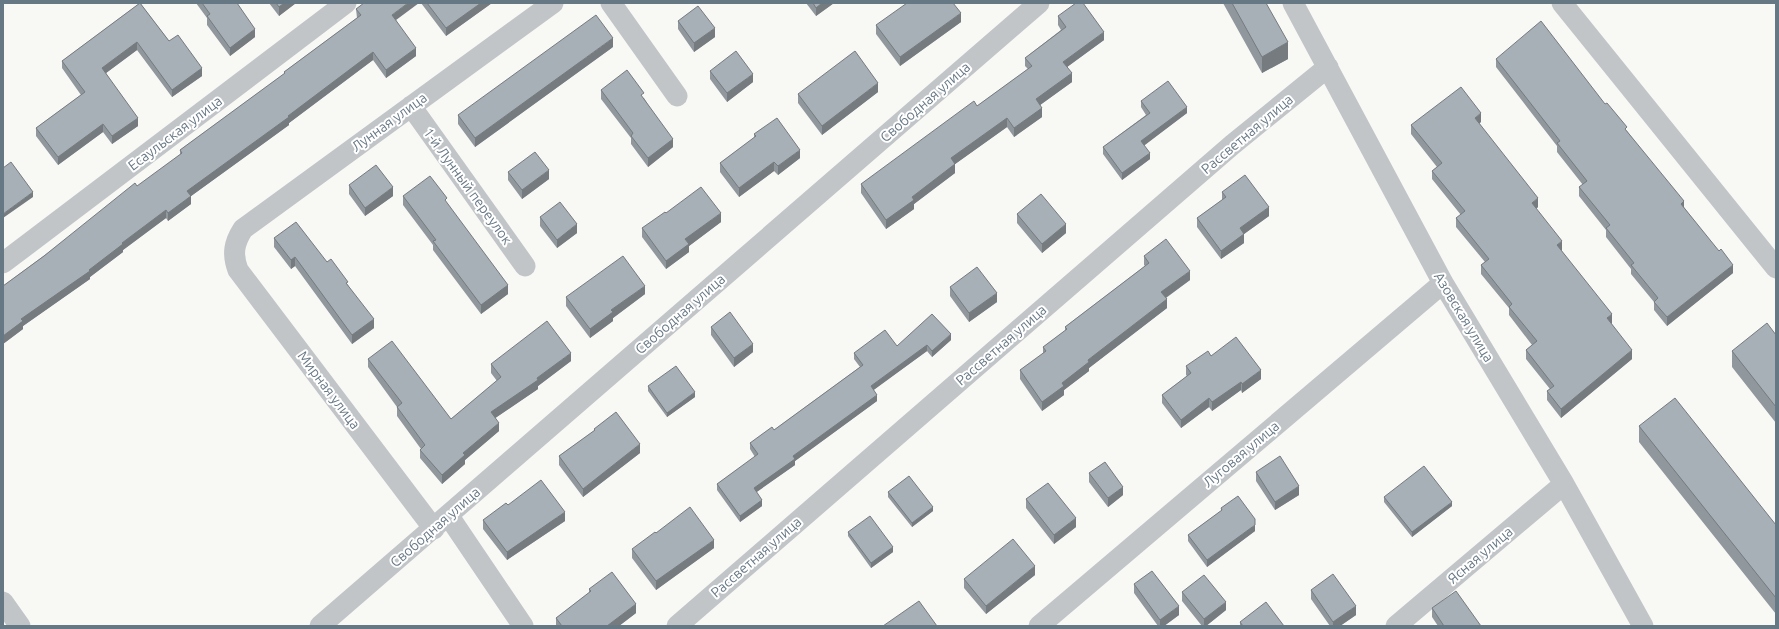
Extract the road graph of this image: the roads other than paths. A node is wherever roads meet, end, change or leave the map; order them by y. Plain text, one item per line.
1 (346, 3) edge
2 (553, 3) edge
3 (611, 3) edge
4 (1039, 3) edge
5 (1293, 3) edge
6 (1562, 3) edge
7 (1328, 67) junction
8 (677, 96) dead end
9 (411, 106) junction
10 (234, 248) joint
11 (3, 263) edge
12 (525, 266) dead end
13 (1776, 268) edge
14 (1443, 283) junction
15 (1564, 484) junction
16 (441, 522) junction
17 (320, 626) edge
18 (523, 626) edge
19 (677, 626) edge
20 (1039, 626) edge
21 (1396, 626) edge
22 (1644, 626) edge

1 - 11 street, Есаульская улица
2 - 9 street, Лунная улица
3 - 8 street
4 - 16 street, Свободная улица
5 - 7 street, Азовская улица
6 - 13 street
7 - 14 street, Азовская улица
7 - 19 street, Рассветная улица
9 - 10 street, Лунная улица
9 - 12 street, 1-й Лунный переулок
10 - 16 street, Мирная улица
14 - 15 street, Азовская улица
14 - 20 street, Луговая улица
15 - 21 street, Ясная улица
15 - 22 street, Азовская улица
16 - 17 street, Свободная улица
16 - 18 street, Мирная улица

